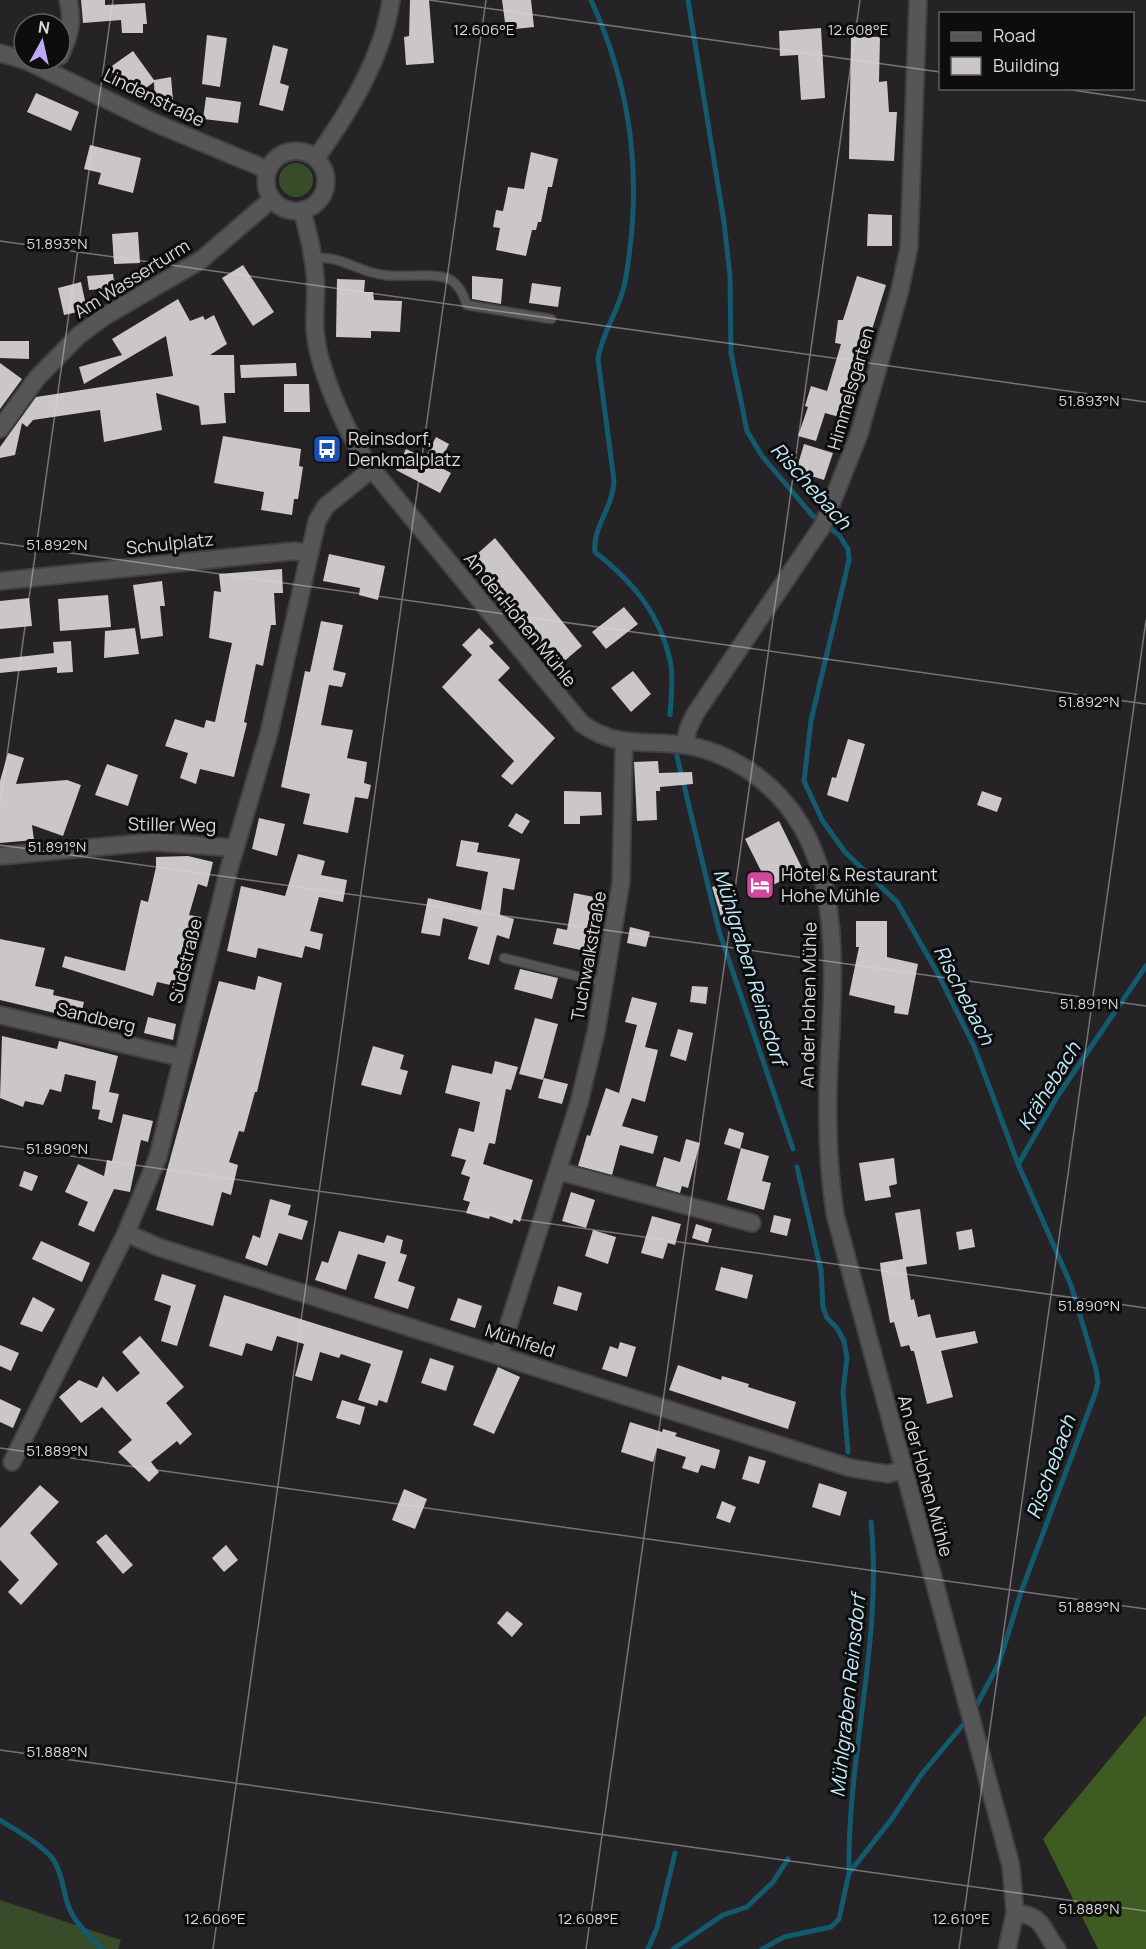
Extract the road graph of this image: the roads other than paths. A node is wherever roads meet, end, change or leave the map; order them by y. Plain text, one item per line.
1 (391, 0) edge
2 (918, 0) edge
3 (72, 72) edge
4 (316, 158) junction
5 (268, 170) junction
6 (272, 199) junction
7 (302, 211) junction
8 (313, 258) junction
9 (551, 319) dead end
10 (0, 429) edge
11 (372, 469) junction
12 (308, 554) junction
13 (0, 581) edge
14 (624, 742) junction
15 (685, 745) junction
16 (235, 849) junction
17 (0, 856) edge
18 (504, 958) dead end
19 (605, 984) junction
20 (0, 1015) edge
21 (183, 1058) junction
22 (558, 1171) junction
23 (752, 1223) dead end
24 (126, 1233) junction
25 (499, 1355) junction
26 (12, 1462) dead end
27 (903, 1470) junction
28 (1015, 1913) junction
29 (1007, 1949) edge
30 (1057, 1949) edge

1 - 4 street
2 - 15 street, Himmelsgarten
3 - 5 street, Lindenstraße
4 - 5 street
4 - 7 street
5 - 6 street
6 - 7 street
6 - 10 street, Am Wasserturm
7 - 8 street, An der Hohen Mühle
8 - 9 lane
8 - 11 street, An der Hohen Mühle
11 - 12 street, Südstraße
11 - 14 street, An der Hohen Mühle
12 - 13 street, Schulplatz
12 - 16 street, Südstraße
14 - 15 street, An der Hohen Mühle
14 - 19 street, Tuchwalkstraße
15 - 27 street, An der Hohen Mühle
16 - 17 street, Stiller Weg
16 - 21 street, Südstraße
18 - 19 lane
19 - 22 street, Tuchwalkstraße
20 - 21 street, Sandberg
21 - 24 street, Südstraße
22 - 23 street
22 - 25 street, Tuchwalkstraße
24 - 25 street, Mühlfeld
24 - 26 street, Südstraße
25 - 27 street, Mühlfeld
27 - 28 street, An der Hohen Mühle
28 - 29 street, An der Hohen Mühle
28 - 30 street

